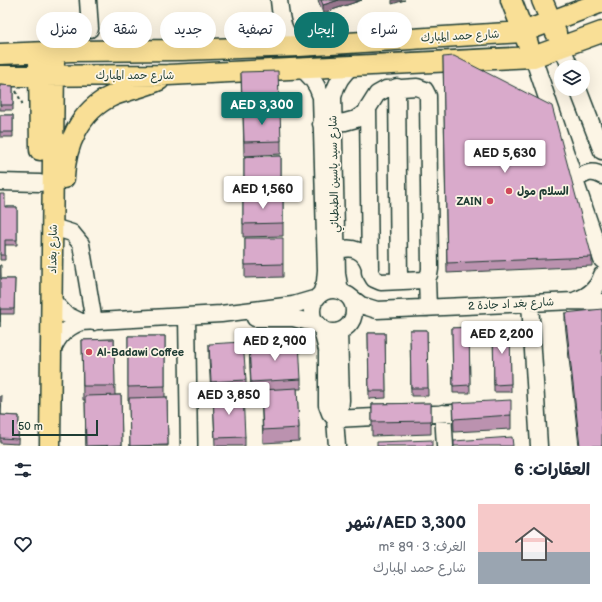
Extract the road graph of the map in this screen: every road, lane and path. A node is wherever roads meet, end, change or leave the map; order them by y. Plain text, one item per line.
1 (88, 0) edge
2 (270, 0) edge
3 (279, 0) edge
4 (511, 0) edge
5 (542, 0) edge
6 (602, 2) edge
7 (89, 12) edge
8 (272, 12) edge
9 (551, 22) junction
10 (523, 32) junction
11 (602, 32) edge
12 (294, 42) edge
13 (349, 43) edge
14 (562, 47) junction
15 (239, 48) edge
16 (46, 52) junction
17 (0, 54) edge
18 (533, 57) junction
19 (567, 60) edge
20 (354, 65) junction
21 (299, 68) junction
22 (46, 75) junction
23 (168, 75) junction
24 (8, 76) edge
25 (396, 88) junction
26 (581, 96) edge
27 (39, 106) junction
28 (368, 108) junction
29 (328, 124) junction
30 (602, 151) edge
31 (602, 176) edge
32 (575, 180) junction
33 (0, 182) edge
34 (40, 184) junction
35 (53, 226) junction
36 (336, 251) junction
37 (602, 260) edge
38 (370, 267) junction
39 (602, 275) edge
40 (427, 278) junction
41 (399, 281) junction
42 (344, 293) junction
43 (319, 296) junction
44 (52, 300) junction
45 (574, 301) junction
46 (602, 302) edge
47 (530, 303) junction
48 (428, 308) junction
49 (377, 310) junction
50 (221, 314) junction
51 (187, 316) junction
52 (88, 322) junction
53 (319, 326) junction
54 (345, 326) junction
55 (52, 351) junction
56 (487, 411) edge
57 (443, 413) junction
58 (335, 419) junction
59 (37, 446) edge
60 (50, 446) edge
61 (189, 446) edge
62 (337, 446) edge
63 (445, 446) edge
64 (539, 446) edge

1 - 7 street
2 - 8 street
3 - 12 street
4 - 10 main road
5 - 9 main road
6 - 9 main road, شارع حمد المبارك
9 - 10 main road, شارع حمد المبارك
9 - 14 main road
10 - 13 main road, شارع حمد المبارك
10 - 18 main road
11 - 14 main road, شارع حمد المبارك
14 - 18 main road, شارع حمد المبارك
14 - 19 street
15 - 16 main road, شارع حمد المبارك
16 - 17 main road, شارع حمد المبارك
16 - 22 main road, شارع بغداد
18 - 20 main road, شارع حمد المبارك
18 - 32 street
20 - 21 main road, شارع حمد المبارك
20 - 29 street, شارع سيد ياسين الطبطبائي
21 - 23 main road, شارع حمد المبارك
21 - 29 street, شارع سيد ياسين الطبطبائي
22 - 23 main road, شارع حمد المبارك
22 - 24 main road, شارع حمد المبارك
22 - 27 main road, شارع بغداد
22 - 35 main road, شارع بغداد
23 - 35 main road
24 - 27 path
25 - 28 street
25 - 40 street
25 - 41 street
26 - 30 street
27 - 34 main road, شارع بغداد
28 - 29 street
28 - 38 street
29 - 36 street, شارع سيد ياسين الطبطبائي
29 - 43 street, شارع سيد ياسين الطبطبائي
31 - 32 street
32 - 37 street
33 - 34 street
34 - 59 main road, شارع بغداد
35 - 44 main road, شارع بغداد
35 - 52 street
36 - 38 street
36 - 42 street, شارع سيد ياسين الطبطبائي
38 - 41 street
39 - 45 street, شارع بغد اد جادة 2
40 - 41 street
40 - 48 street
42 - 43 street
42 - 49 street, شارع بغد اد جادة 2
42 - 54 street
43 - 50 street
43 - 53 street
44 - 52 street
44 - 55 main road, شارع بغداد
45 - 46 street, شارع بغد اد جادة 2
45 - 47 street, شارع بغد اد جادة 2
47 - 48 street, شارع بغد اد جادة 2
47 - 64 street
48 - 49 street, شارع بغد اد جادة 2
49 - 54 street, شارع بغد اد جادة 2
50 - 51 street
50 - 53 street
51 - 52 street
51 - 61 street
52 - 55 street
53 - 54 street
53 - 58 street
54 - 58 street
55 - 60 main road, شارع بغداد
56 - 57 street
57 - 58 street
57 - 63 street
58 - 62 street

